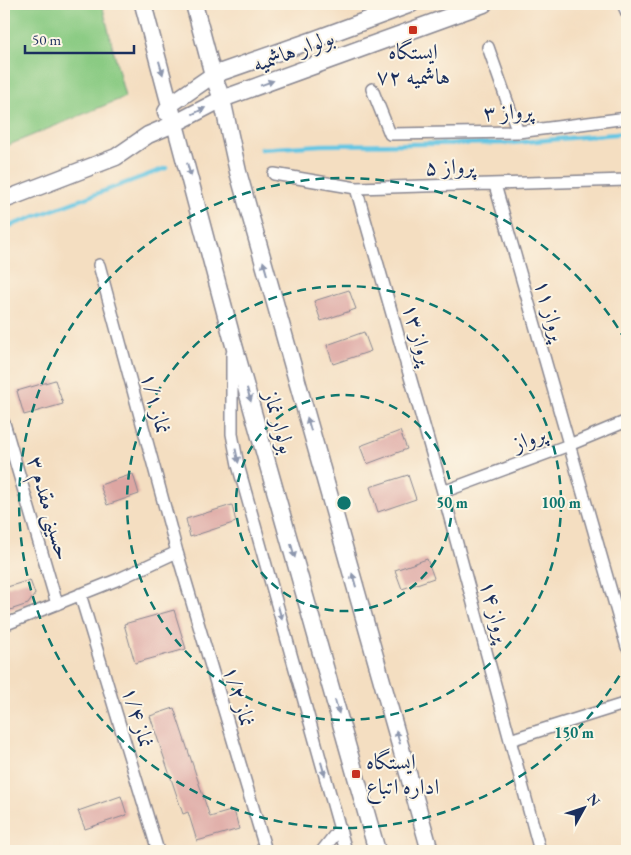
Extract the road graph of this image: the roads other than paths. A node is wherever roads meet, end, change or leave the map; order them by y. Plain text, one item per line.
1 (143, 4) edge
2 (194, 4) edge
3 (411, 4) edge
4 (484, 4) edge
5 (623, 4) edge
6 (627, 13) edge
7 (488, 47) dead end
8 (213, 74) junction
9 (372, 88) dead end
10 (222, 99) junction
11 (172, 104) junction
12 (627, 118) edge
13 (176, 123) junction
14 (518, 132) junction
15 (148, 135) junction
16 (274, 174) dead end
17 (627, 181) edge
18 (495, 185) junction
19 (356, 188) junction
20 (4, 200) edge
21 (99, 265) dead end
22 (232, 338) junction
23 (627, 421) edge
24 (4, 423) edge
25 (569, 445) junction
26 (443, 492) junction
27 (177, 552) junction
28 (80, 594) junction
29 (57, 604) junction
30 (4, 625) edge
31 (627, 647) edge
32 (627, 703) edge
33 (510, 740) junction
34 (340, 828) junction
35 (158, 851) edge
36 (266, 851) edge
37 (322, 851) edge
38 (346, 851) edge
39 (378, 851) edge
40 (430, 851) edge
41 (540, 851) edge

1 -> 11 main road, بولوار نماز
2 - 8 main road, بولوار نماز
3 - 8 main road, بولوار هاشمیه
10 -> 4 main road, بولوار هاشمیه
5 - 6 street
7 - 14 street
8 - 10 main road, بولوار نماز
8 - 11 main road, بولوار هاشمیه
9 - 14 street, پرواز ۳
13 -> 10 main road, بولوار هاشمیه
40 -> 10 main road, بولوار نماز
11 - 13 main road, بولوار نماز
11 - 15 main road, بولوار هاشمیه
12 - 14 street, پرواز ۳
13 - 15 main road, بولوار هاشمیه
13 -> 22 main road, بولوار نماز
15 - 20 main road
16 - 19 street, پرواز ۵
17 - 18 street, پرواز ۵
18 - 19 street, پرواز ۵
18 - 25 street, پرواز ۱۱
19 - 26 street, پرواز ۱۳
21 - 27 street, نماز ۱/۱
22 -> 34 street
22 -> 39 main road, بولوار نماز
23 - 25 street, پرواز
24 - 29 street, حسینی مقدم ۳
25 - 26 street, پرواز
25 - 31 street, پرواز ۱۱
26 - 33 street, پرواز ۱۴
27 - 28 street
27 - 36 street, نماز ۱/۲
28 - 29 street
28 - 35 street, نماز ۱/۴
29 - 30 street
32 - 33 street
33 - 41 street, پرواز ۱۴
34 - 37 street
34 - 38 street

